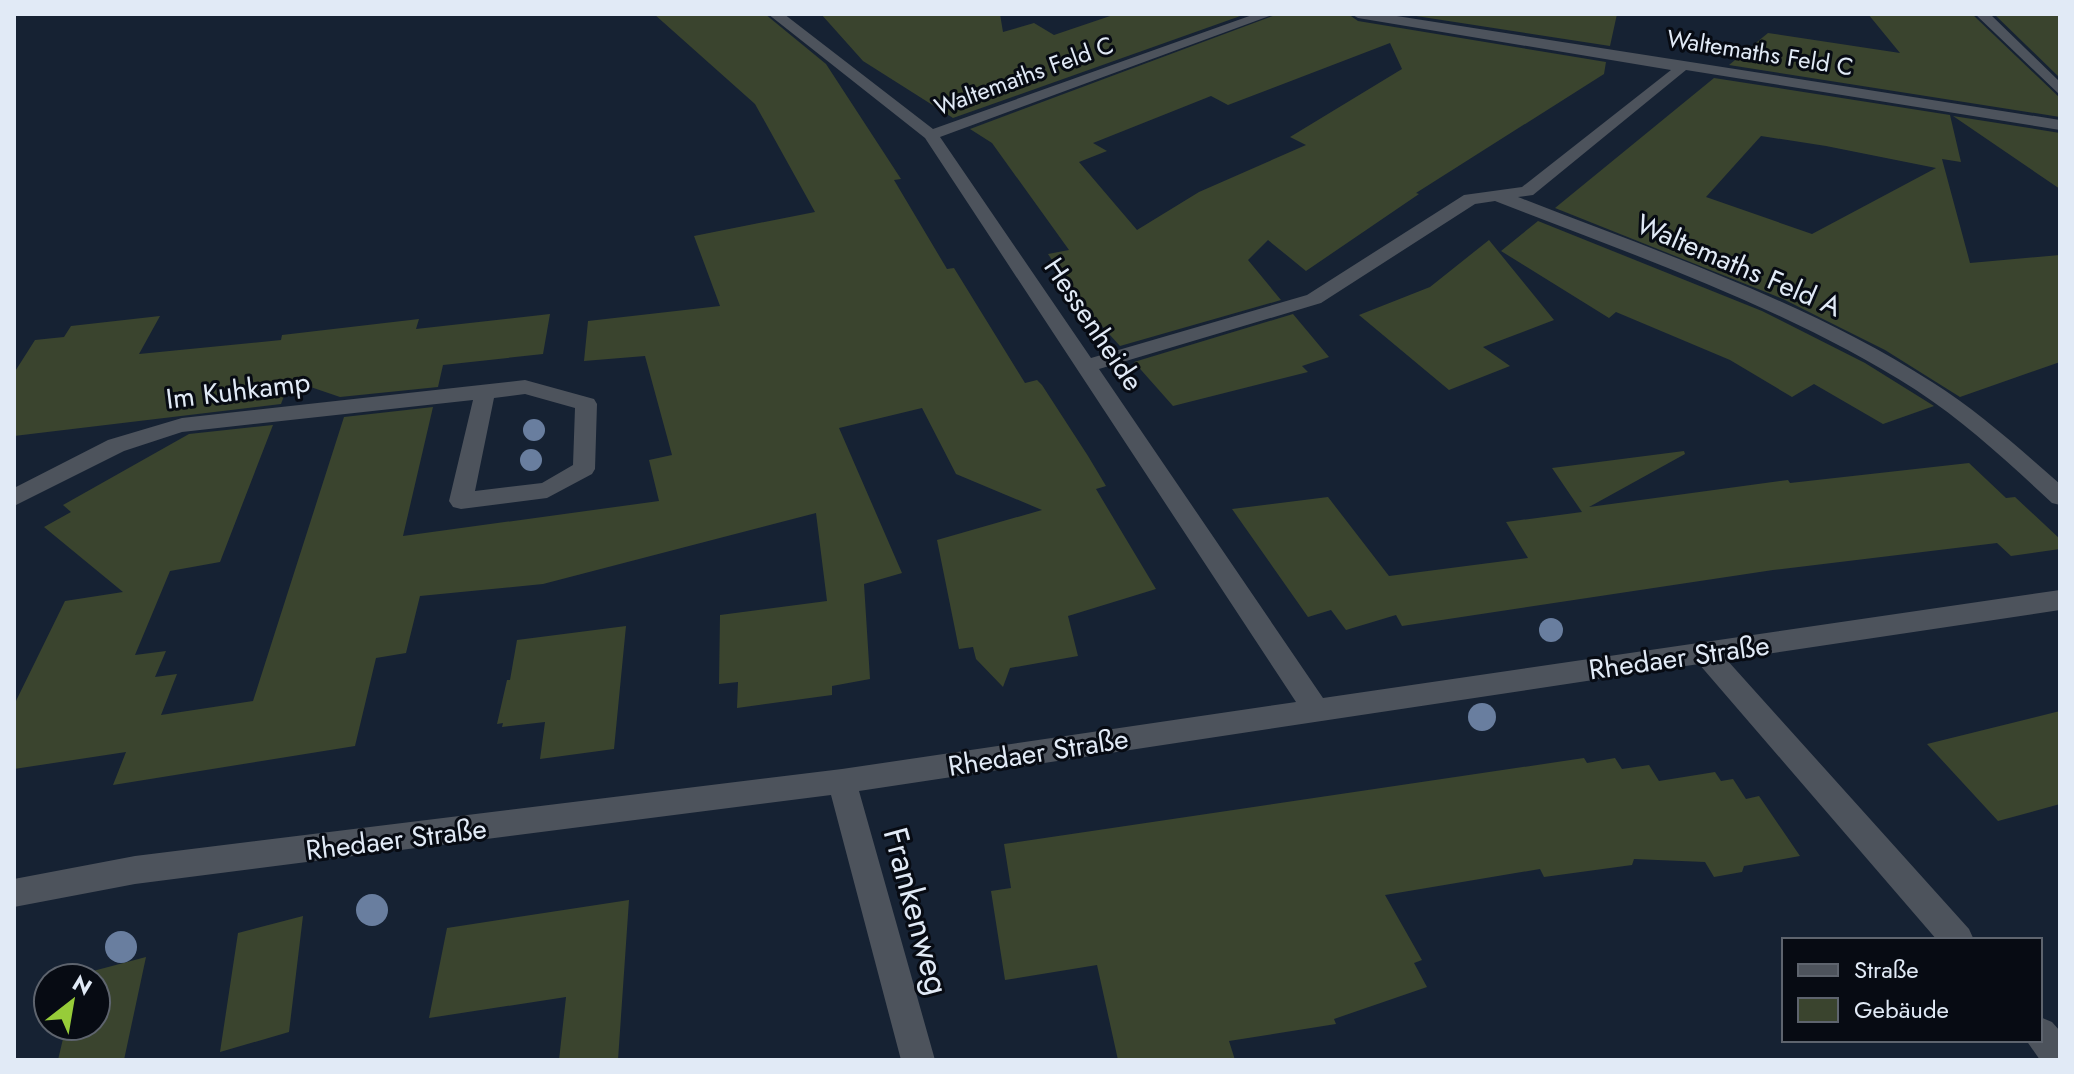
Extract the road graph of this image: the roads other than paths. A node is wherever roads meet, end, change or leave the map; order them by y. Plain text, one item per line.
1 (775, 14) edge
2 (1268, 14) edge
3 (1358, 14) edge
4 (1982, 14) edge
5 (1679, 64) junction
6 (2060, 90) edge
7 (2060, 125) edge
8 (931, 135) junction
9 (1496, 195) junction
10 (1087, 366) junction
11 (485, 392) junction
12 (2060, 497) edge
13 (14, 498) edge
14 (2060, 600) edge
15 (1706, 654) junction
16 (1316, 710) junction
17 (842, 781) junction
18 (14, 893) edge
19 (1956, 938) edge
20 (2042, 1036) edge
21 (2060, 1057) edge
22 (918, 1060) edge

1 - 8 street, Hessenheide
2 - 8 street, Waltemaths Feld C
3 - 5 street, Waltemaths Feld C
4 - 6 street
5 - 7 street, Waltemaths Feld C
5 - 9 street
8 - 10 street, Hessenheide
9 - 10 street
9 - 12 street, Waltemaths Feld A
10 - 16 street, Hessenheide
11 - 11 street, Im Kuhkamp
11 - 13 street, Im Kuhkamp
14 - 15 street, Rhedaer Straße
15 - 16 street, Rhedaer Straße
15 - 19 street
16 - 17 street, Rhedaer Straße
17 - 18 street, Rhedaer Straße
17 - 22 street, Frankenweg
20 - 21 street

